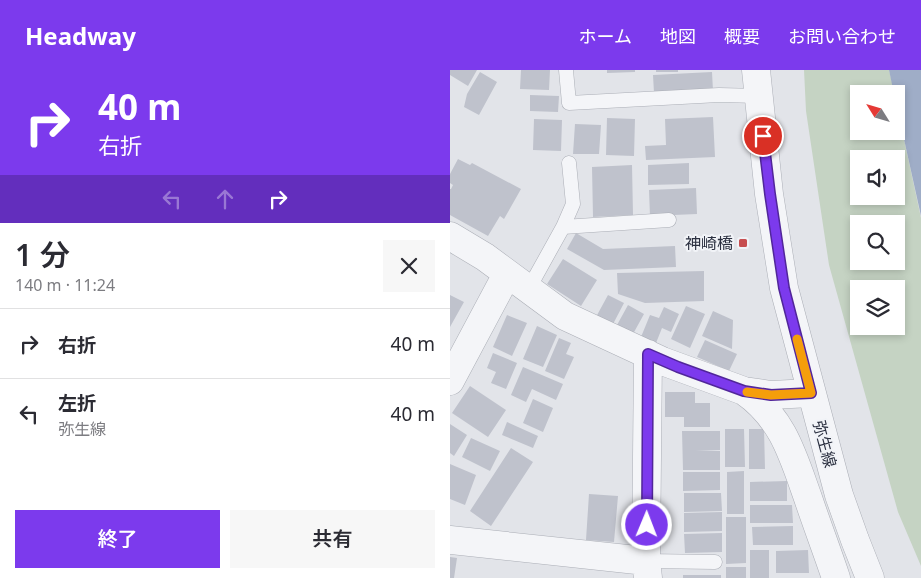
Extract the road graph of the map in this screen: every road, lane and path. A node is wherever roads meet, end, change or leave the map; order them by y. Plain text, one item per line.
1 (566, 70) edge
2 (758, 83) edge
3 (569, 163) dead end
4 (670, 220) dead end
5 (563, 227) junction
6 (450, 236) edge
7 (507, 274) junction
8 (528, 290) junction
9 (648, 354) junction
10 (450, 381) edge
11 (744, 391) junction
12 (811, 393) junction
13 (450, 540) edge
14 (715, 562) dead end
15 (647, 570) edge
16 (836, 578) edge
17 (870, 578) edge

1 - 2 lane
2 - 12 street, 弥生線
3 - 5 lane
4 - 5 lane
5 - 8 lane
6 - 7 street
7 - 8 street
7 - 10 street
8 - 9 street
9 - 11 street
9 - 15 street
11 - 12 street
11 - 16 street
12 - 17 street, 弥生線
13 - 15 street
14 - 15 lane

